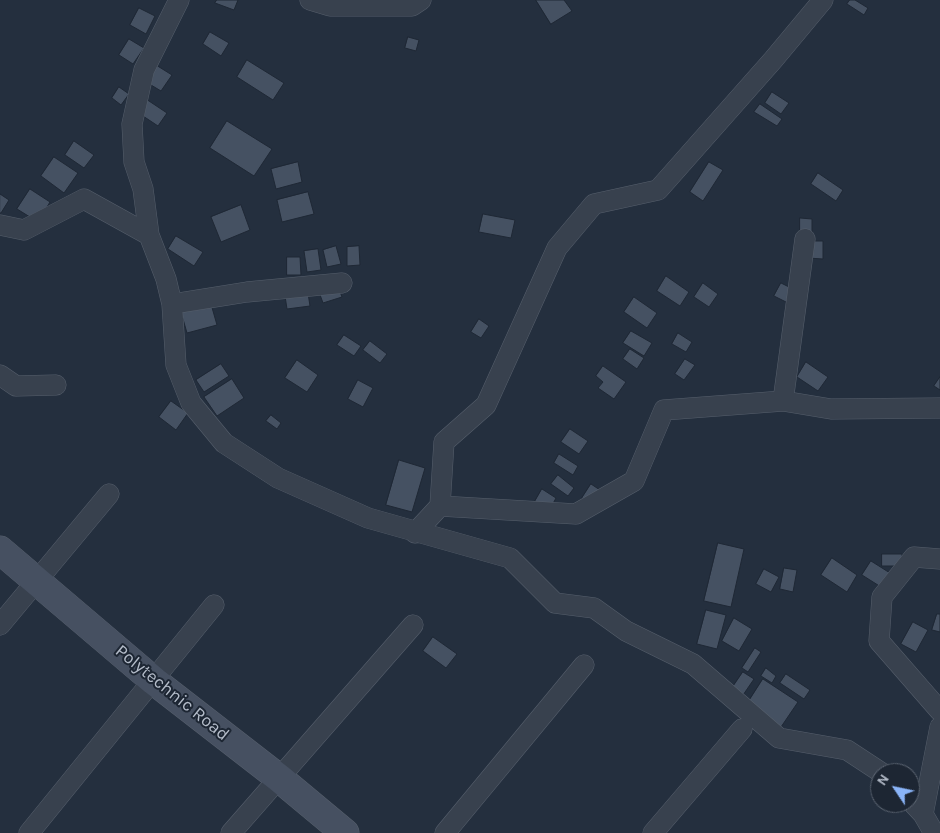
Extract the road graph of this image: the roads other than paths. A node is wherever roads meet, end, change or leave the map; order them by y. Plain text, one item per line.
1 (179, 0) edge
2 (310, 0) edge
3 (421, 0) edge
4 (821, 1) edge
5 (0, 225) edge
6 (149, 235) junction
7 (806, 239) dead end
8 (342, 284) dead end
9 (172, 304) junction
10 (0, 375) edge
11 (56, 385) dead end
12 (782, 401) junction
13 (940, 408) edge
14 (109, 494) dead end
15 (440, 506) junction
16 (414, 533) junction
17 (0, 550) edge
18 (940, 559) edge
19 (37, 581) junction
20 (214, 605) dead end
21 (0, 625) edge
22 (413, 625) dead end
23 (584, 665) dead end
24 (154, 680) junction
25 (940, 711) edge
26 (940, 726) edge
27 (742, 729) dead end
28 (870, 765) edge
29 (279, 778) junction
30 (920, 796) edge
31 (920, 812) edge
32 (29, 833) edge
33 (231, 833) edge
34 (345, 833) edge
35 (445, 833) edge
36 (653, 833) edge
37 (934, 833) edge

1 - 6 street
2 - 3 street
4 - 15 street
5 - 6 street
6 - 9 street
7 - 12 street
8 - 9 street
9 - 16 street
10 - 11 street
12 - 13 street
12 - 15 street
14 - 19 street
15 - 16 street
16 - 28 street
17 - 19 street, Polytechnic Road
18 - 25 street
19 - 21 street
19 - 24 street, Polytechnic Road
20 - 24 street
22 - 29 street
23 - 35 street
24 - 29 street, Polytechnic Road
24 - 32 street
26 - 30 street
27 - 36 street
29 - 33 street
29 - 34 street, Polytechnic Road
31 - 37 street

